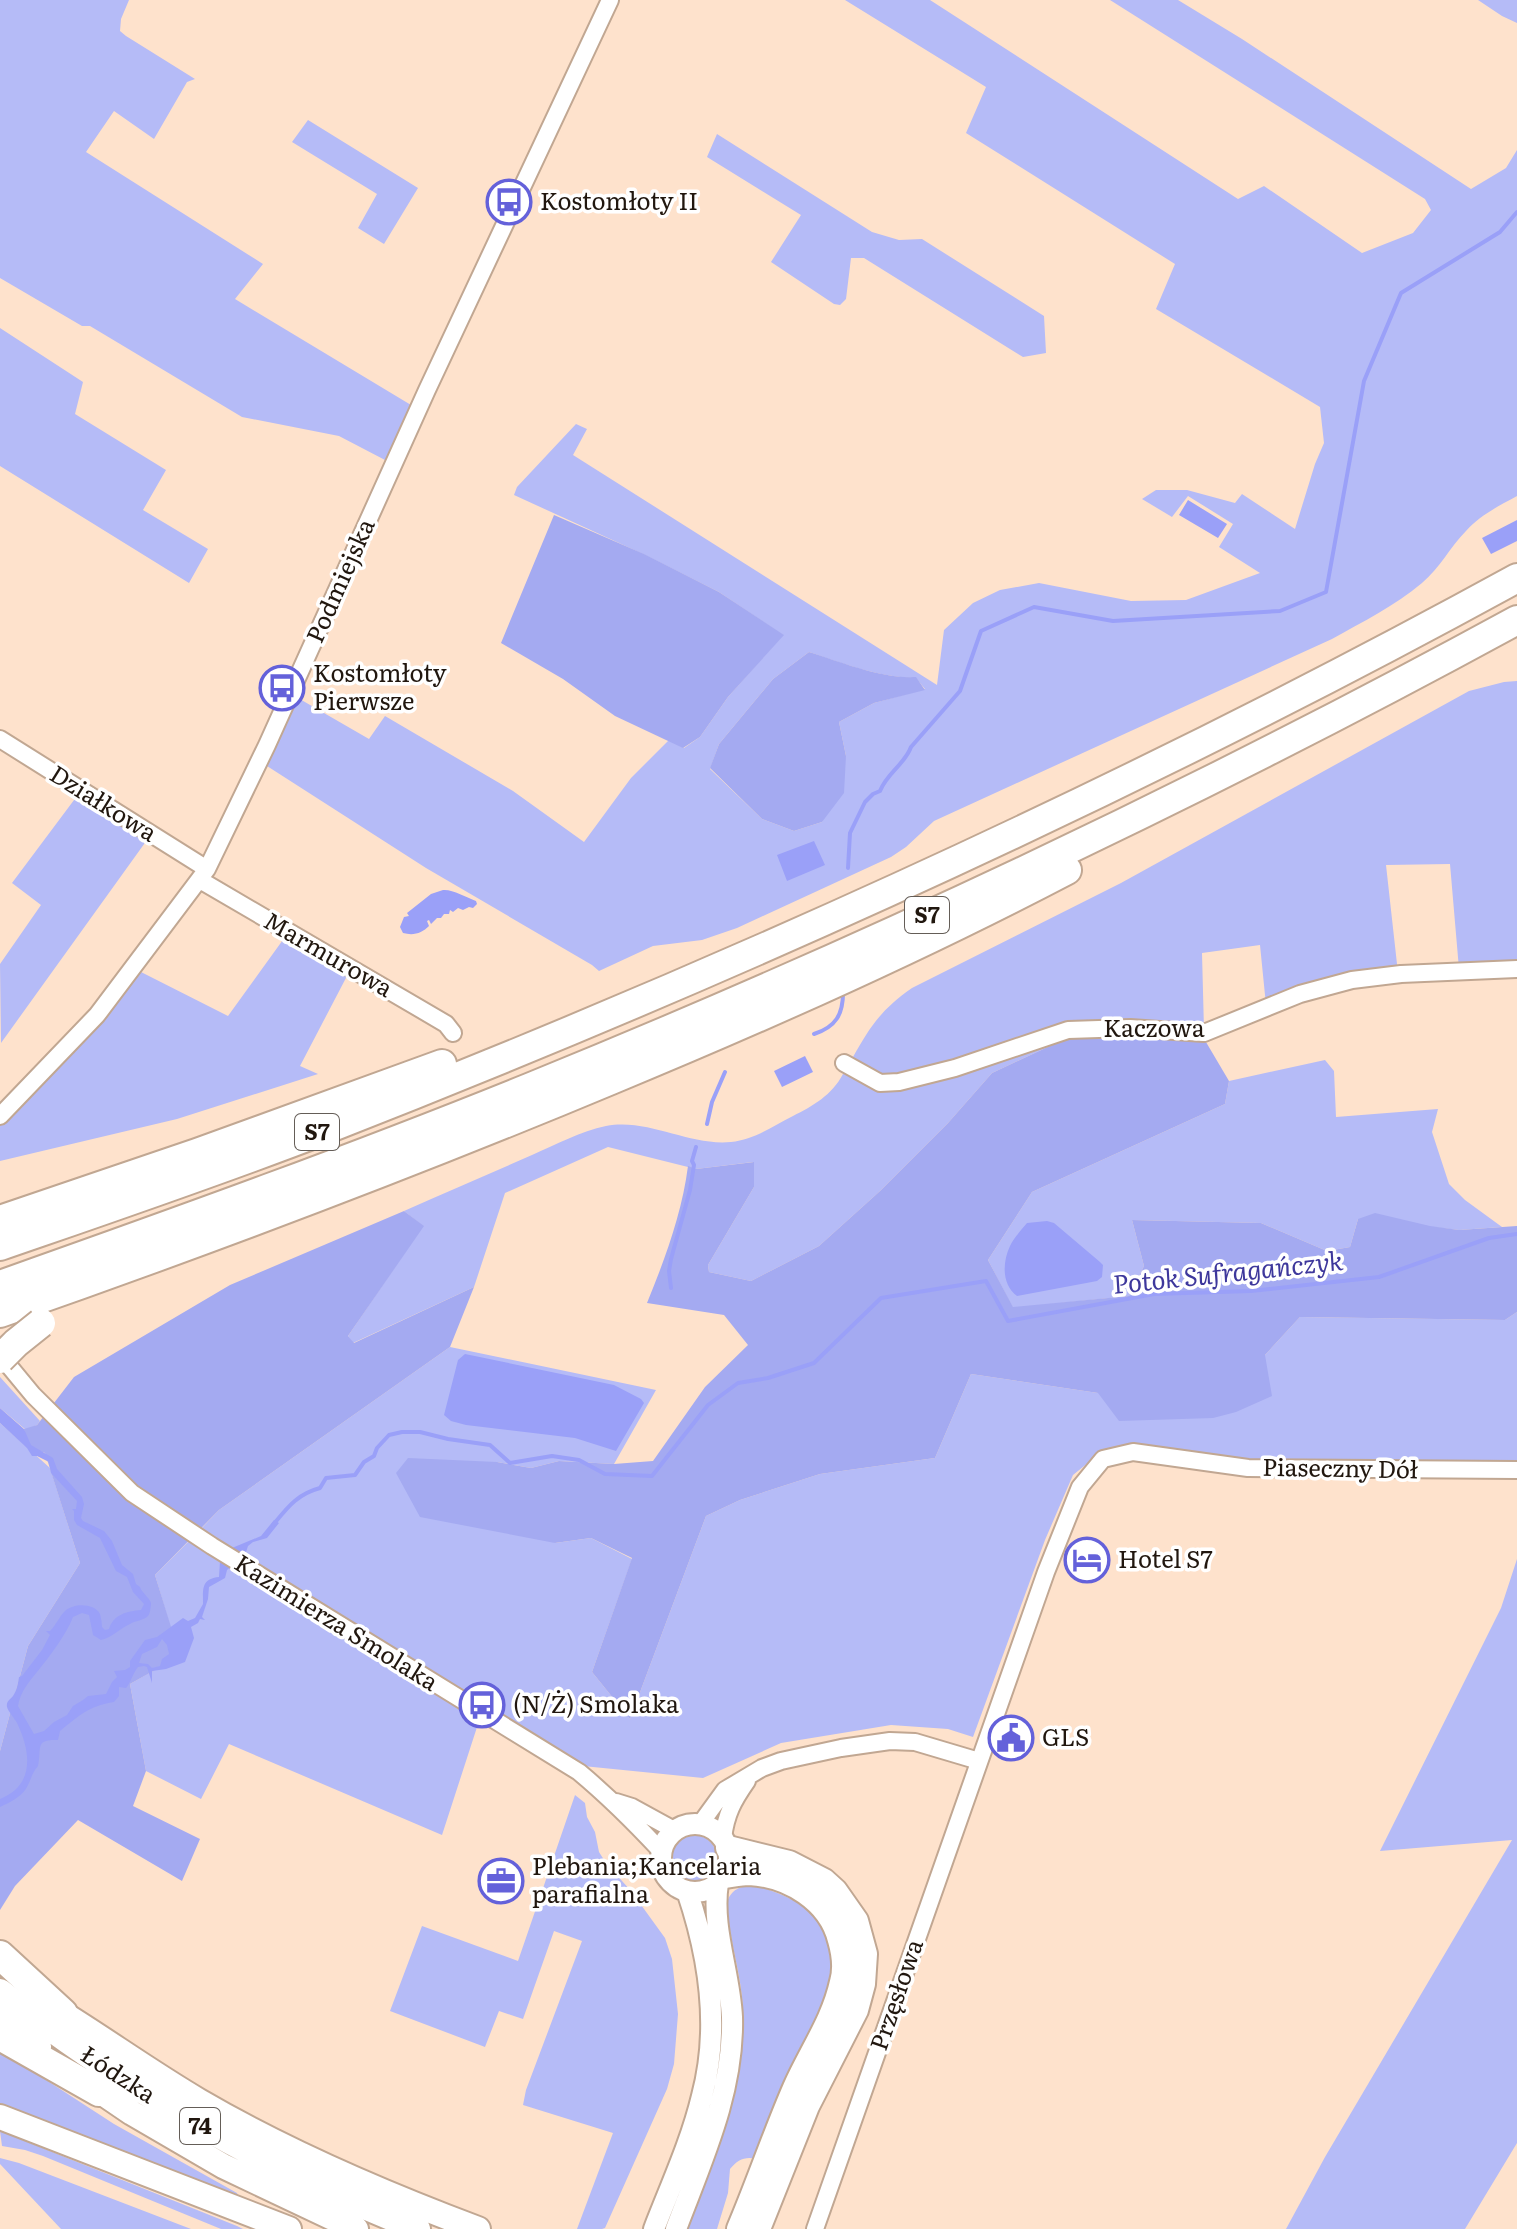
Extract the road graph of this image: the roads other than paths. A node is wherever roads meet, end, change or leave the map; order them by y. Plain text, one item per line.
1 (610, 0) edge
2 (1517, 578) edge
3 (1517, 620) edge
4 (1317, 726) junction
5 (0, 739) edge
6 (204, 874) junction
7 (1517, 969) edge
8 (630, 1006) junction
9 (453, 1033) dead end
10 (844, 1063) dead end
11 (0, 1116) edge
12 (0, 1220) edge
13 (0, 1246) edge
14 (180, 1249) junction
15 (2, 1303) edge
16 (0, 1357) edge
17 (1164, 1455) joint
18 (1517, 1470) edge
19 (979, 1761) junction
20 (752, 1775) junction
21 (616, 1802) junction
22 (701, 1823) junction
23 (674, 1830) junction
24 (726, 1843) junction
25 (661, 1851) junction
26 (721, 1880) junction
27 (687, 1891) junction
28 (0, 1955) edge
29 (0, 1972) edge
30 (0, 1991) edge
31 (63, 2013) junction
32 (0, 2017) edge
33 (0, 2036) edge
34 (99, 2092) junction
35 (0, 2117) edge
36 (781, 2146) junction
37 (766, 2185) junction
38 (289, 2229) edge
39 (356, 2229) edge
40 (418, 2229) edge
41 (478, 2229) edge
42 (654, 2229) edge
43 (676, 2229) edge
44 (739, 2229) edge
45 (758, 2229) edge
46 (815, 2229) edge

1 - 6 street, Podmiejska
2 - 8 highway, S7
3 - 4 highway, S7
4 - 14 highway
4 - 15 highway, S7
5 - 6 street, Działkowa
6 - 9 street, Marmurowa
6 - 11 street, Podmiejska
7 - 10 street, Kaczowa
8 - 12 highway
8 - 13 highway, S7
14 - 15 highway
14 - 16 highway, bridge
16 - 21 street, Kazimierza Smolaka
17 - 18 street, Piaseczny Dół
17 - 19 street, Przęsłowa
19 - 20 street
19 - 46 street, Przęsłowa
20 - 22 street
20 - 24 street
21 - 23 street, Kazimierza Smolaka
21 - 25 street, Kazimierza Smolaka
22 - 23 street
22 - 24 street
23 - 25 street
24 - 26 street
24 - 36 main road
25 - 27 street
26 - 27 street
26 - 36 main road
26 - 43 street
27 - 42 street
28 - 31 highway
29 - 31 main road, 74
30 - 40 main road, Łódzka / 74
31 - 41 main road, 74
32 - 34 main road, Łódzka / 74
33 - 34 highway
34 - 39 main road, Łódzka / 74
35 - 38 main road
36 - 37 main road
37 - 44 main road
37 - 45 main road

